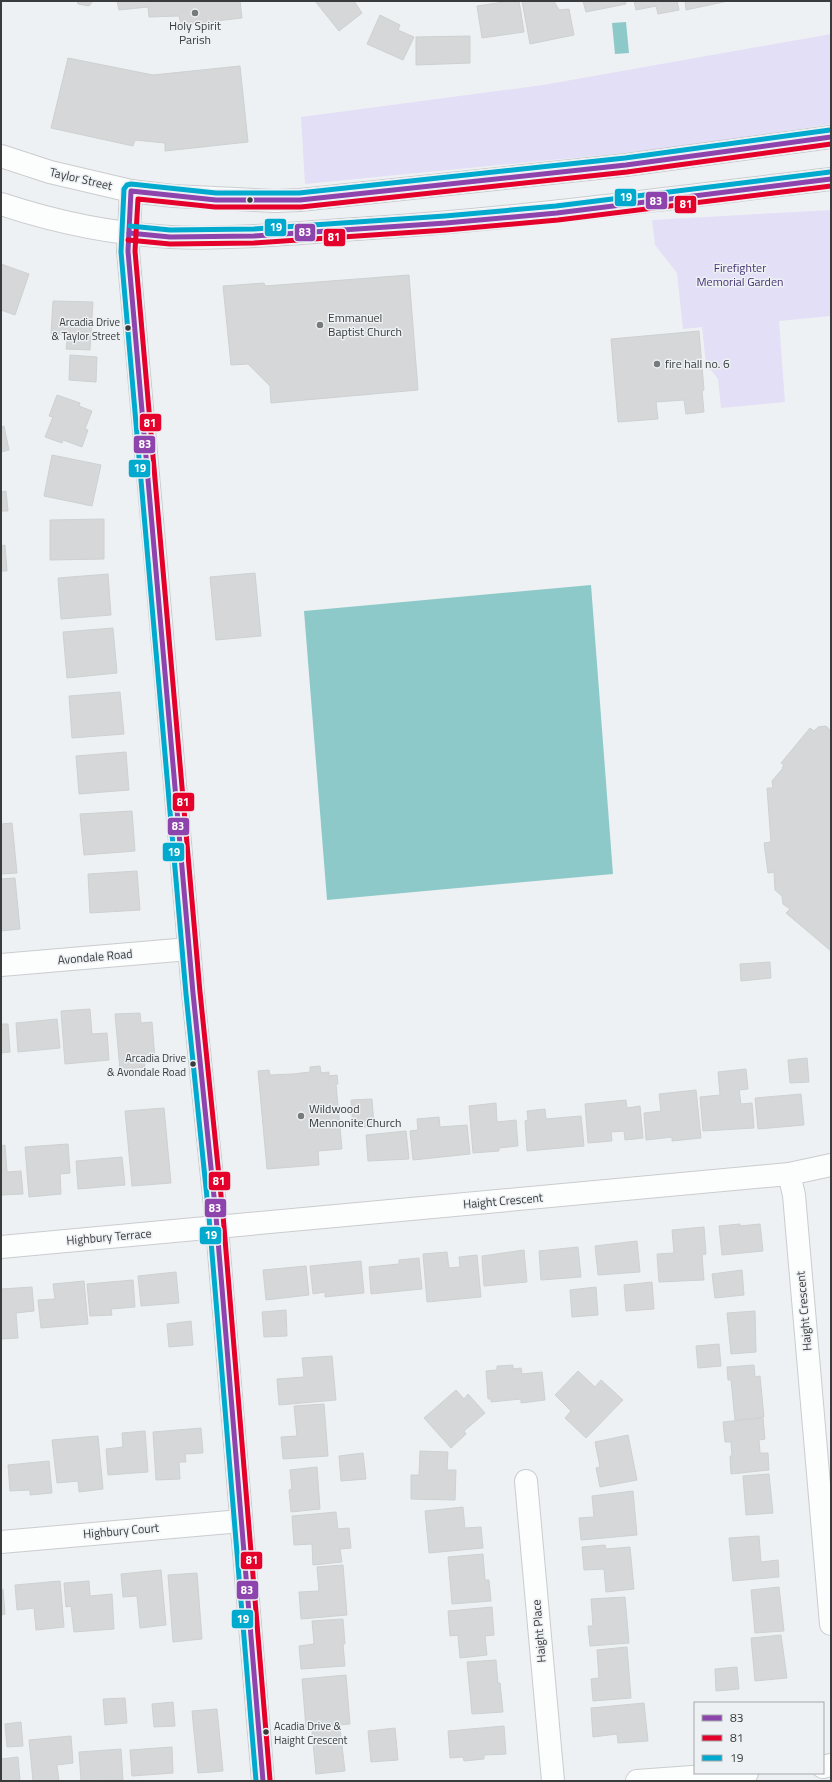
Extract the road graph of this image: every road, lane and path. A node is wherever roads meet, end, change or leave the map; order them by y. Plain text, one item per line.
1 (831, 137) edge
2 (1, 156) edge
3 (831, 179) edge
4 (131, 191) junction
5 (1, 204) edge
6 (129, 233) junction
7 (189, 949) junction
8 (1, 965) edge
9 (831, 1165) edge
10 (789, 1174) junction
11 (216, 1228) junction
12 (1, 1247) edge
13 (823, 1424) edge
14 (526, 1481) dead end
15 (241, 1521) junction
16 (1, 1542) edge
17 (831, 1624) edge
18 (733, 1774) edge
19 (263, 1781) edge
20 (553, 1781) edge
21 (637, 1781) edge

1 - 4 street, Taylor Street
2 - 4 street, Taylor Street
3 - 6 street
4 - 6 street
5 - 6 street
6 - 7 street
7 - 8 street, Avondale Road
7 - 11 street
9 - 10 street, Haight Crescent
10 - 11 street, Haight Crescent
10 - 13 street, Haight Crescent
11 - 12 street, Highbury Terrace
11 - 15 street
13 - 17 street, Haight Crescent
14 - 20 street, Haight Place
15 - 16 street, Highbury Court
15 - 19 street
18 - 21 street

